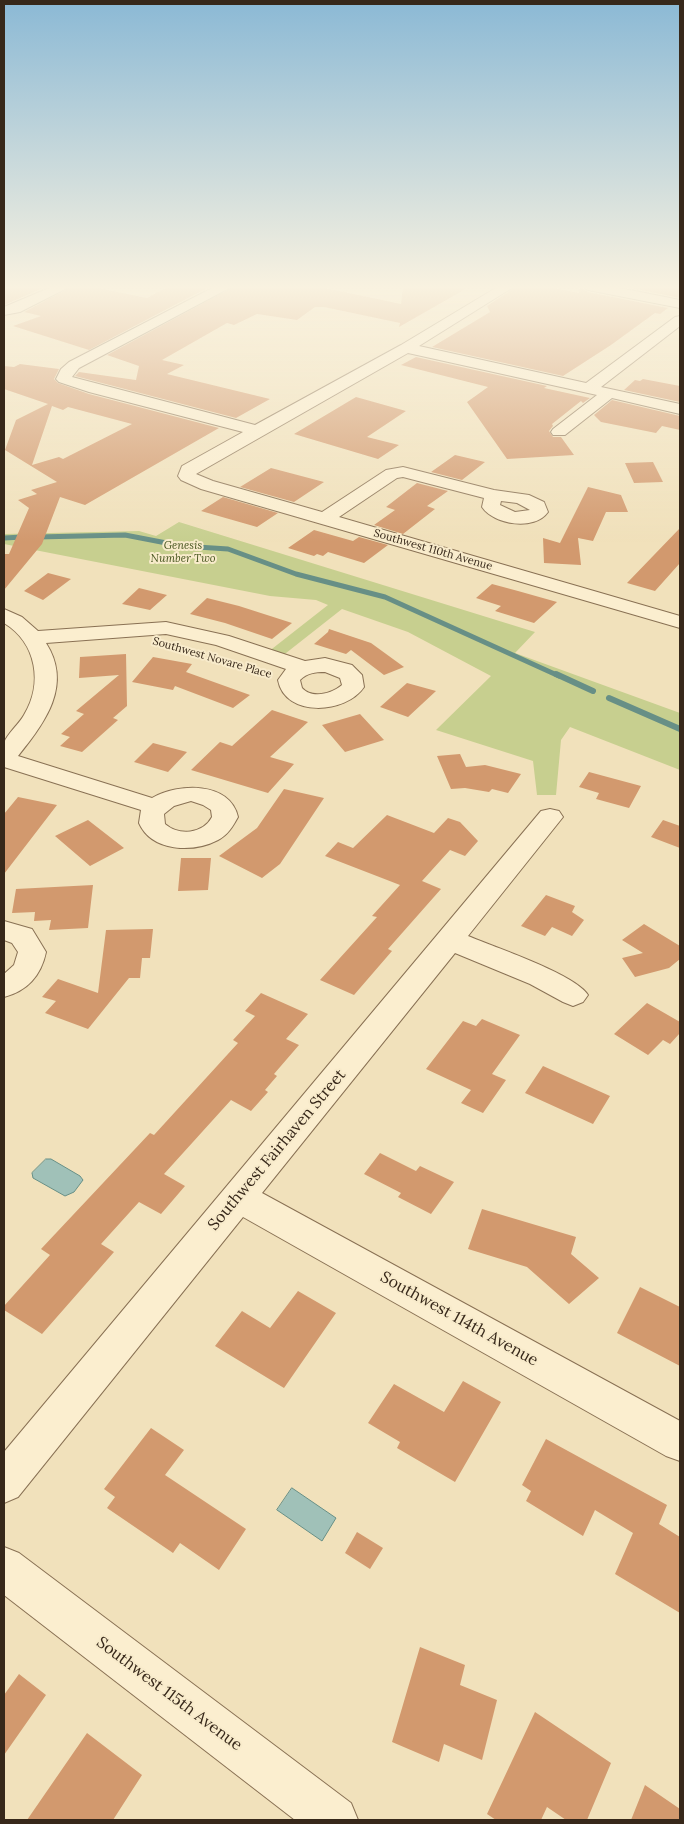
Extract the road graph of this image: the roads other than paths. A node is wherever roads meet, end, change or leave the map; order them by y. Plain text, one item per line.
1 (69, 371) edge
2 (365, 371) edge
3 (509, 371) edge
4 (612, 371) edge
5 (588, 389) junction
6 (609, 393) junction
7 (680, 409) edge
8 (258, 431) junction
9 (559, 432) dead end
10 (494, 495) dead end
11 (324, 519) junction
12 (4, 615) edge
13 (678, 618) edge
14 (34, 638) junction
15 (296, 674) dead end
16 (4, 759) edge
17 (156, 807) dead end
18 (550, 817) dead end
19 (4, 930) edge
20 (451, 940) junction
21 (4, 987) edge
22 (574, 995) dead end
23 (238, 1197) junction
24 (680, 1442) edge
25 (4, 1483) edge
26 (4, 1568) edge
27 (334, 1820) edge

1 - 8 street
2 - 8 street
3 - 5 street
4 - 5 street
5 - 6 street
6 - 7 street
6 - 9 street
8 - 11 street, Southwest 110th Avenue
10 - 11 street
11 - 13 street, Southwest 110th Avenue
12 - 14 street
14 - 15 street, Southwest Novare Place
14 - 16 street
16 - 17 street
18 - 20 street, Southwest Fairhaven Street
19 - 21 street
20 - 22 street
20 - 23 street, Southwest Fairhaven Street
23 - 24 street, Southwest 114th Avenue
23 - 25 street, Southwest Fairhaven Street
26 - 27 street, Southwest 115th Avenue

